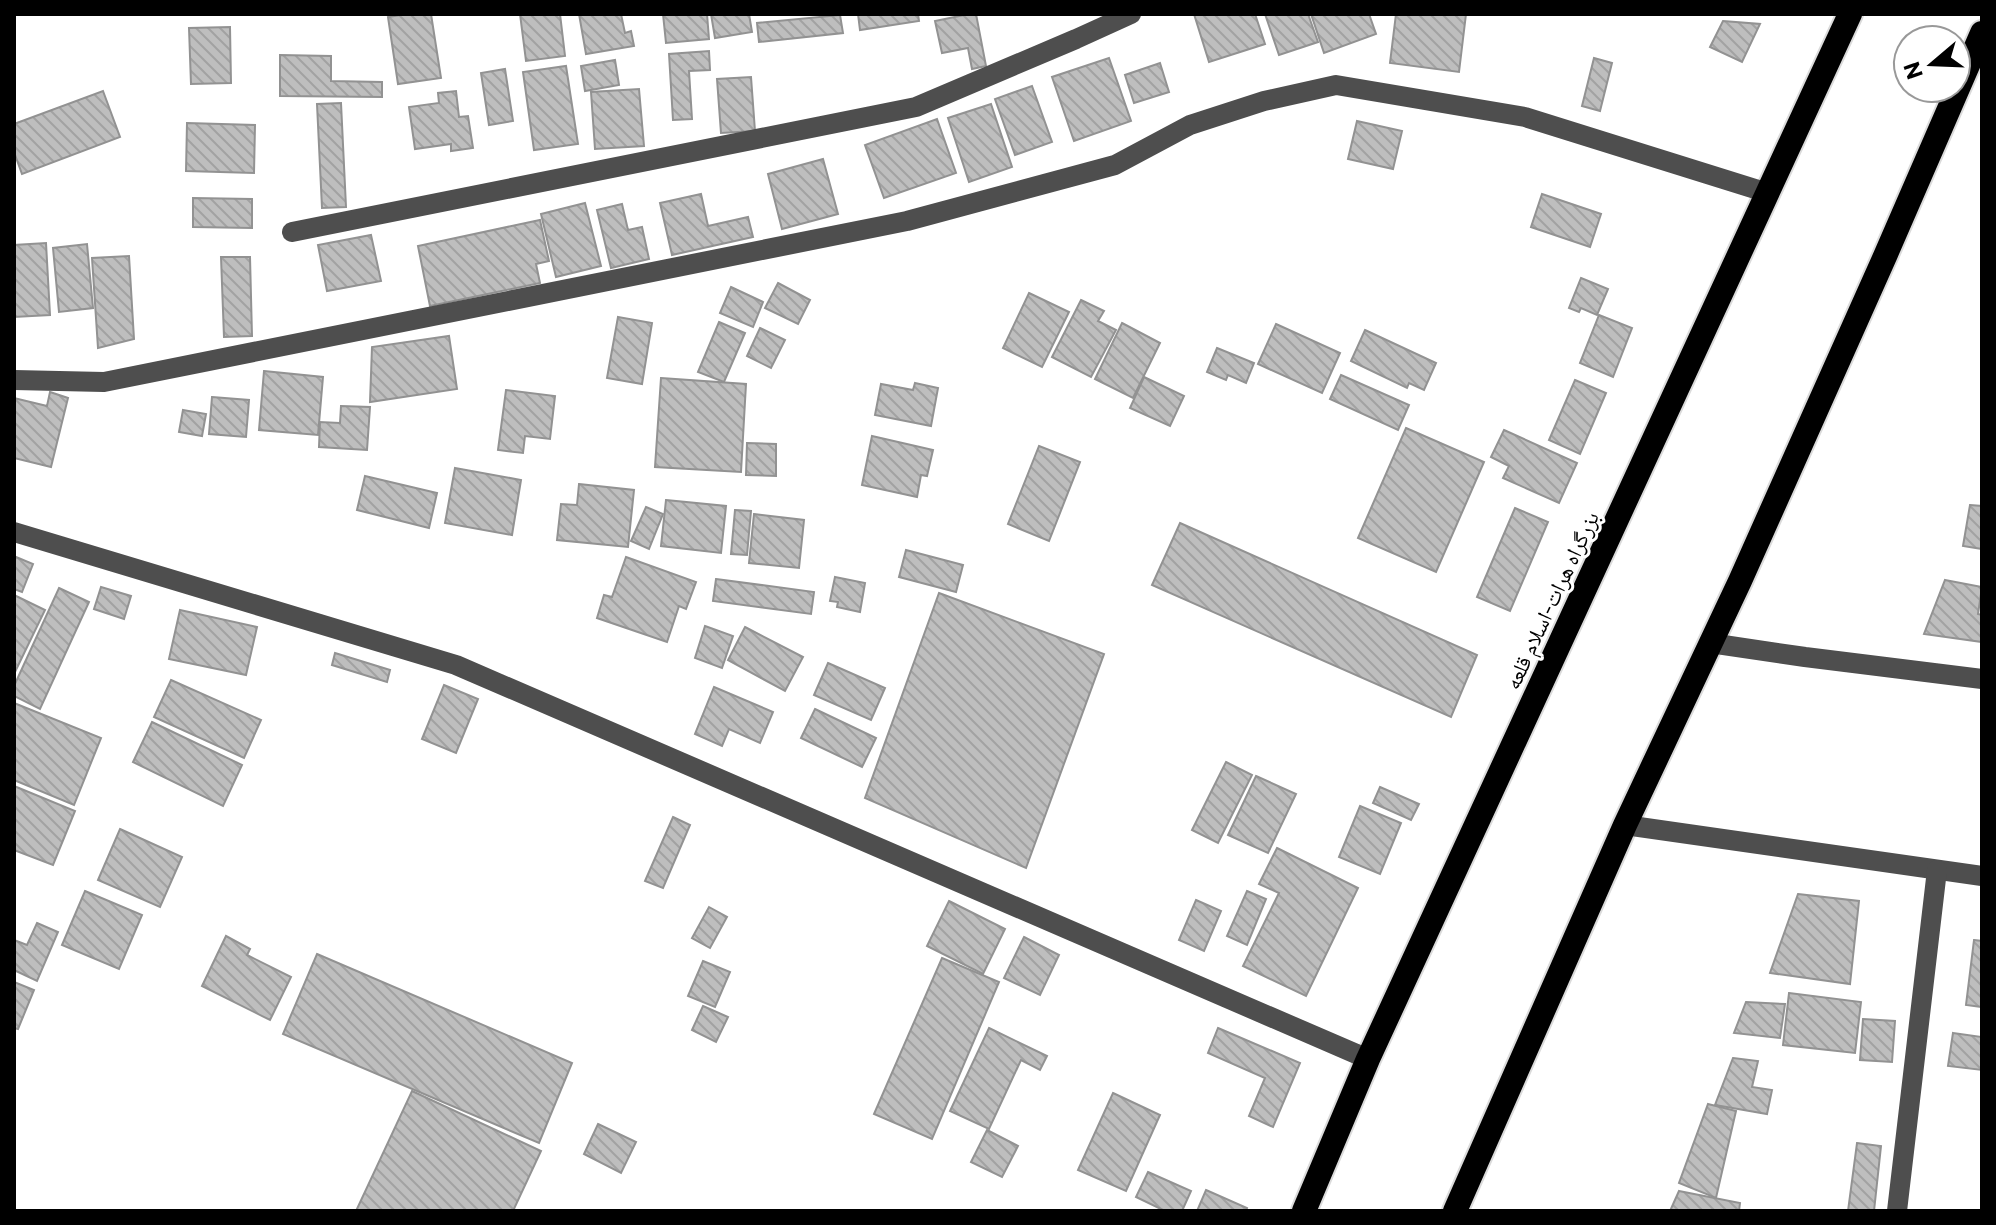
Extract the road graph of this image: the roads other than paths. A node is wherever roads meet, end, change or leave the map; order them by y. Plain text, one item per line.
1 (1131, 14) edge
2 (1850, 14) edge
3 (1981, 39) edge
4 (1768, 193) junction
5 (292, 232) dead end
6 (14, 380) edge
7 (14, 532) edge
8 (1710, 643) junction
9 (1982, 679) edge
10 (1625, 825) junction
11 (1937, 870) junction
12 (1982, 876) edge
13 (1368, 1059) junction
14 (1304, 1211) edge
15 (1455, 1211) edge
16 (1897, 1211) edge

1 - 5 street
2 - 4 highway, بزرگراه هرات-اسلام قلعه
3 - 8 highway
4 - 6 street
4 - 13 highway, بزرگراه هرات-اسلام قلعه
7 - 13 street
8 - 9 street
8 - 10 highway
10 - 11 street
10 - 15 highway
11 - 12 street
11 - 16 street
13 - 14 highway, بزرگراه هرات-اسلام قلعه

